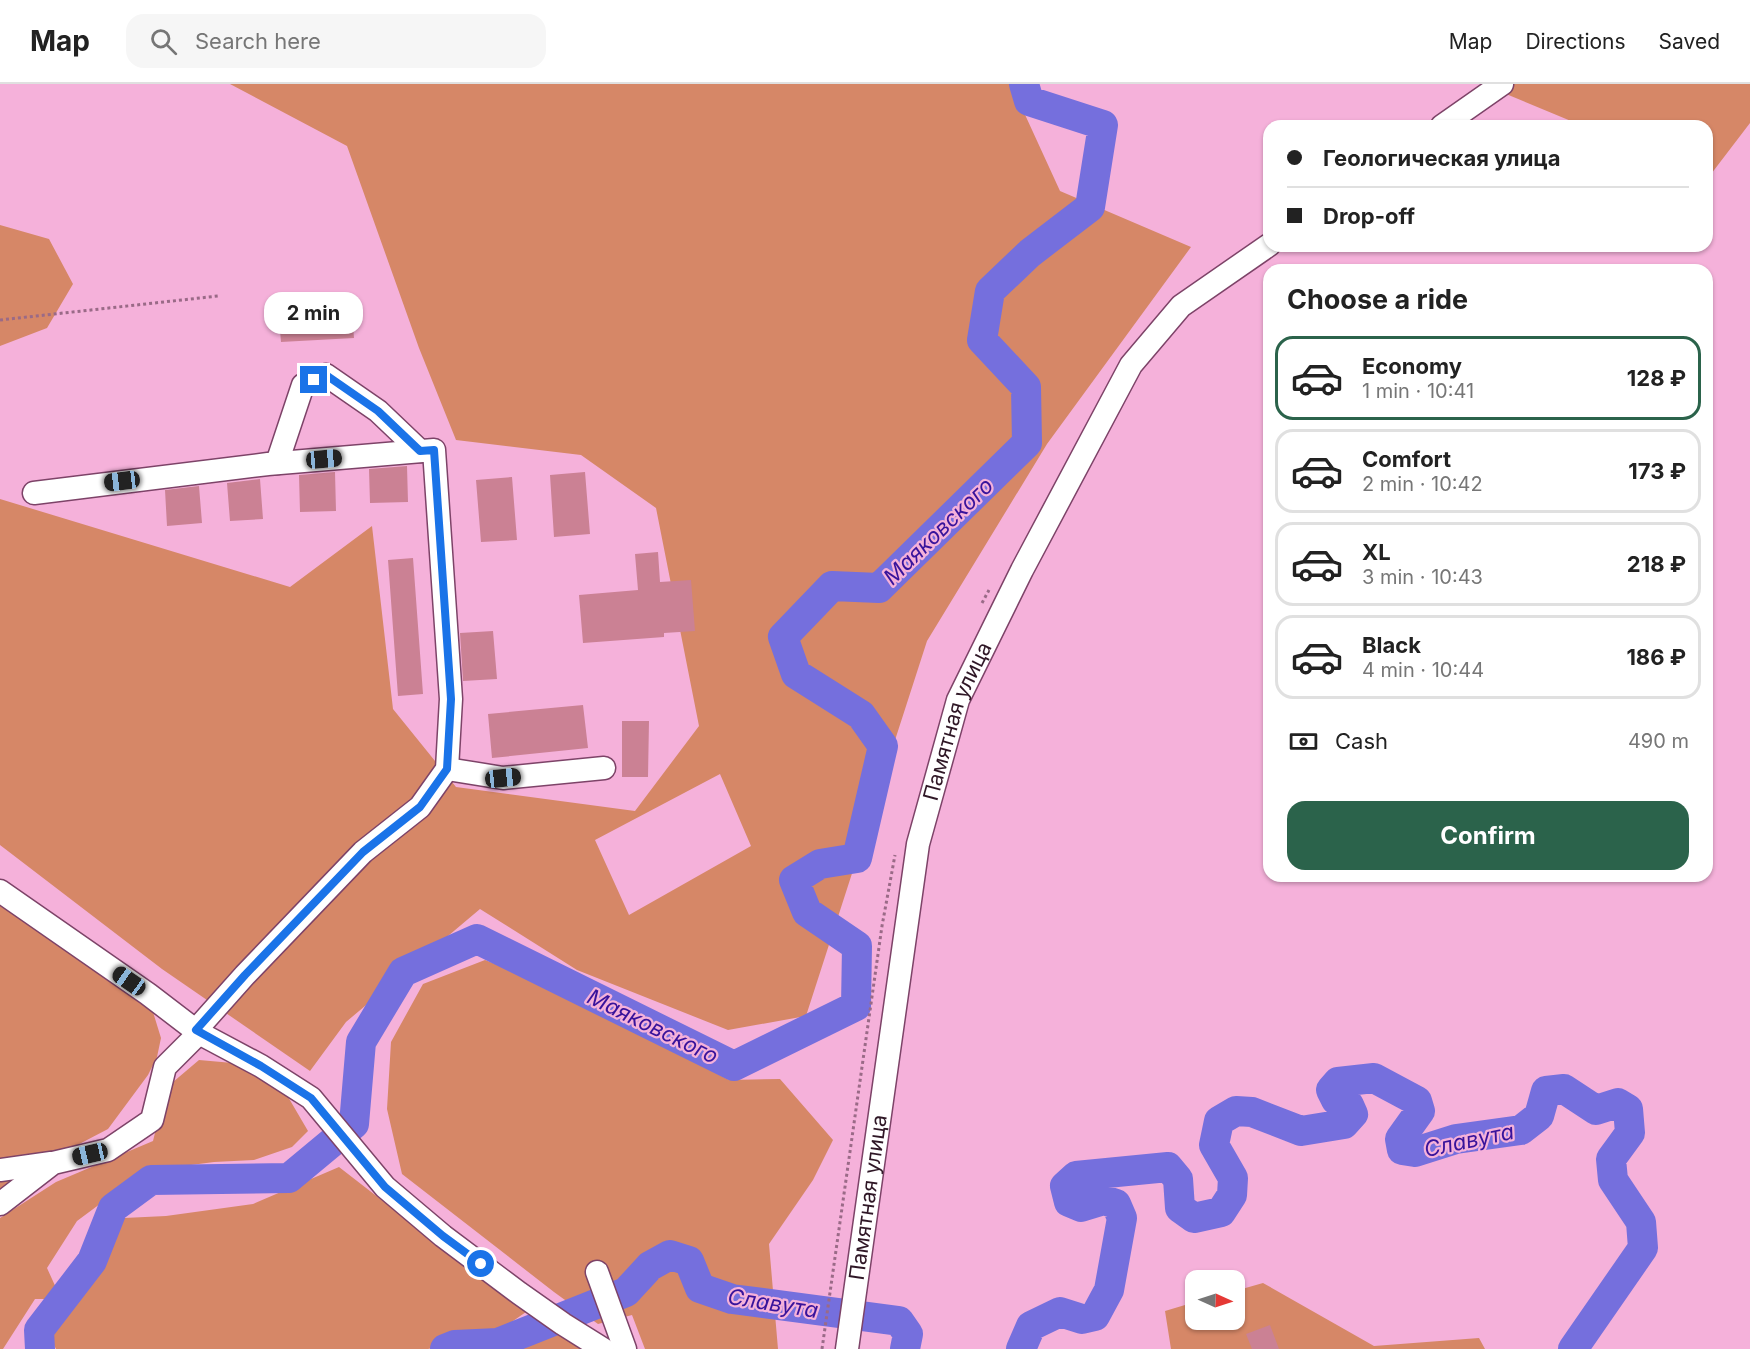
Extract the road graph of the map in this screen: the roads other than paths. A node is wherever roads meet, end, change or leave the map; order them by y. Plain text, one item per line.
1 (1503, 84) edge
2 (1451, 120) edge
3 (1263, 249) edge
4 (427, 451) junction
5 (277, 463) junction
6 (34, 493) dead end
7 (604, 768) dead end
8 (447, 769) junction
9 (0, 891) edge
10 (198, 1032) junction
11 (52, 1163) junction
12 (0, 1170) edge
13 (0, 1204) edge
14 (597, 1272) dead end
15 (848, 1346) edge
16 (603, 1349) edge
17 (625, 1349) edge

1 - 2 street
3 - 15 street, Памятная улица
4 - 5 street
4 - 5 street
4 - 8 street
5 - 6 street
7 - 8 street
8 - 10 street
9 - 10 street
10 - 11 street
10 - 16 street
11 - 12 street
11 - 13 street
14 - 17 street

